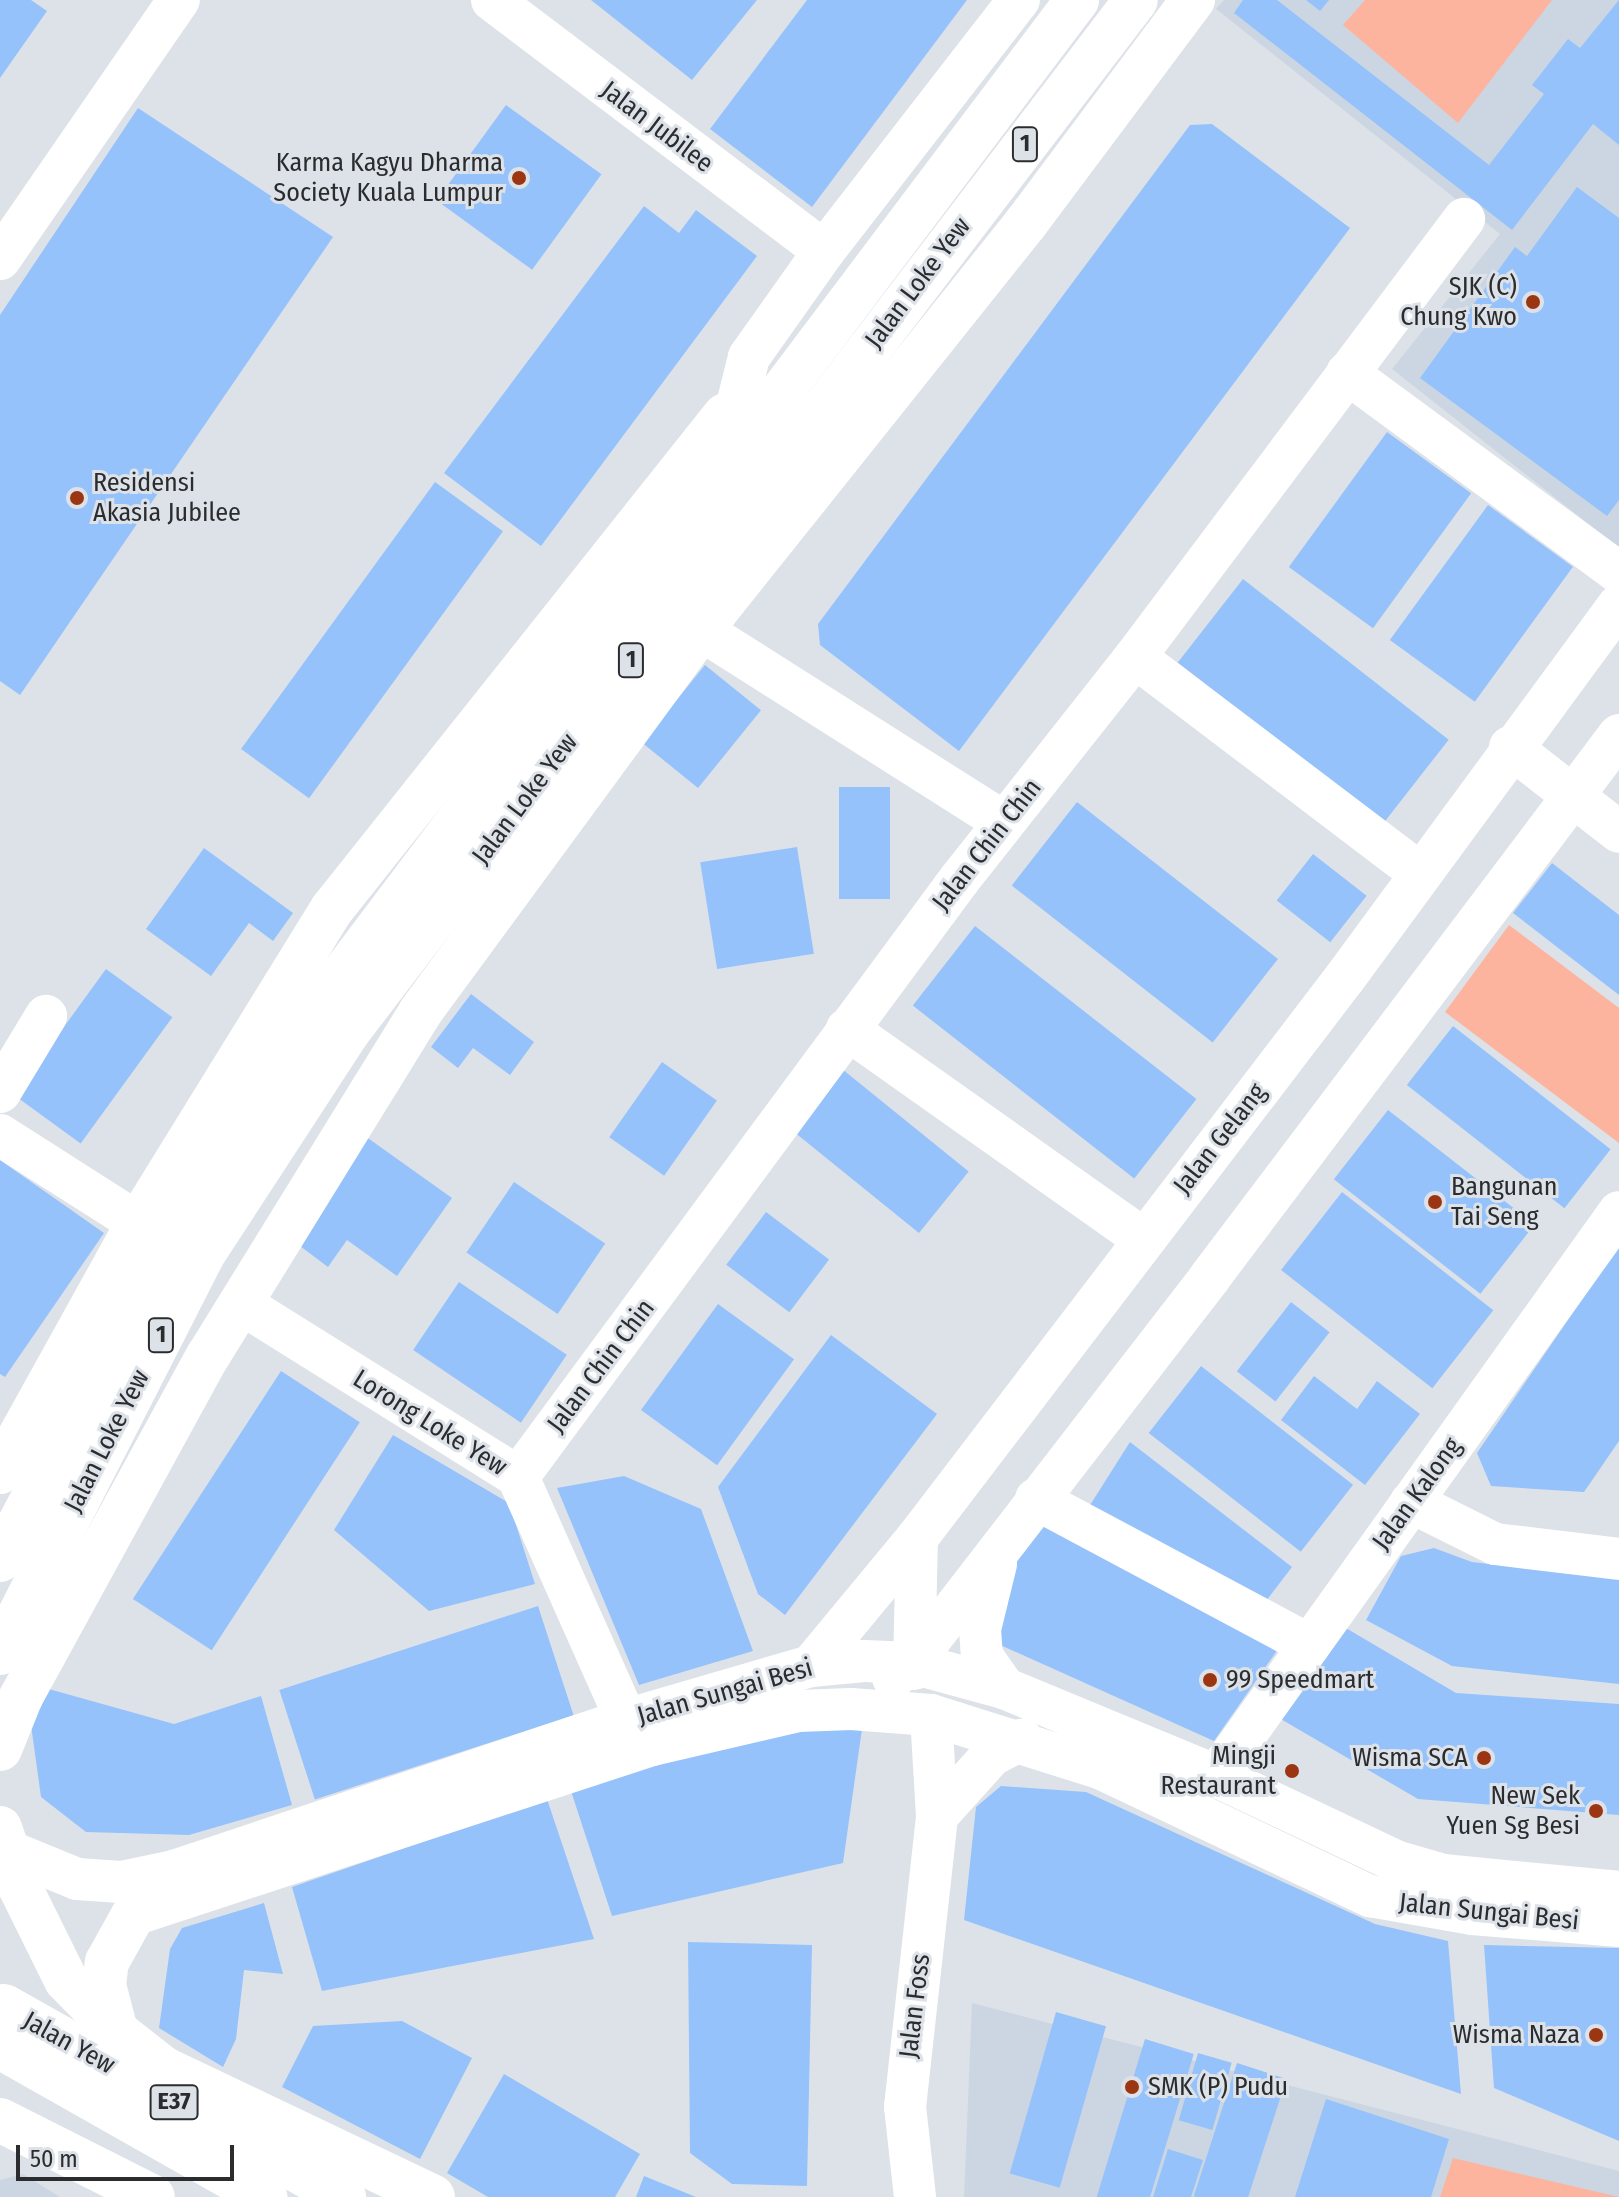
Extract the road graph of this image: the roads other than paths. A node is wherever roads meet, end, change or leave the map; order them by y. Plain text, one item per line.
1 (179, 0) edge
2 (492, 0) edge
3 (1019, 0) edge
4 (1077, 0) edge
5 (1136, 0) edge
6 (1193, 0) edge
7 (1464, 219) dead end
8 (824, 251) junction
9 (0, 259) edge
10 (914, 289) junction
11 (845, 305) junction
12 (1347, 373) junction
13 (739, 397) junction
14 (811, 488) junction
15 (1619, 573) edge
16 (1619, 605) edge
17 (701, 630) junction
18 (1135, 657) junction
19 (1619, 735) edge
20 (1510, 747) junction
21 (1573, 796) junction
22 (1003, 822) junction
23 (1619, 832) edge
24 (1421, 874) junction
25 (46, 1016) dead end
26 (333, 1020) junction
27 (847, 1029) junction
28 (0, 1092) edge
29 (0, 1135) edge
30 (1619, 1212) edge
31 (138, 1223) junction
32 (1144, 1239) junction
33 (240, 1303) junction
34 (8, 1457) edge
35 (518, 1477) junction
36 (132, 1499) junction
37 (1036, 1499) junction
38 (1411, 1502) junction
39 (917, 1538) junction
40 (1004, 1539) junction
41 (1619, 1559) edge
42 (0, 1560) edge
43 (1309, 1645) junction
44 (0, 1653) edge
45 (912, 1663) junction
46 (811, 1666) junction
47 (1004, 1688) junction
48 (931, 1715) junction
49 (773, 1717) junction
50 (626, 1720) junction
51 (1022, 1740) junction
52 (0, 1749) edge
53 (1216, 1776) junction
54 (937, 1816) junction
55 (5, 1840) edge
56 (1609, 1908) edge
57 (133, 1915) joint
58 (2, 2026) edge
59 (116, 2031) junction
60 (0, 2120) edge
61 (153, 2197) edge
62 (265, 2197) edge
63 (344, 2197) edge
64 (433, 2197) edge
65 (915, 2197) edge

1 - 9 street
2 - 8 street, Jalan Jubilee
3 - 8 street
4 - 11 main road, Jalan Loke Yew / 1
5 - 10 main road, Jalan Loke Yew / 1
6 - 14 main road
7 - 12 street, Jalan Chin Chin
8 - 13 street
10 - 14 main road
10 - 26 main road, Jalan Loke Yew / 1
11 - 13 main road
11 - 26 main road, Jalan Loke Yew / 1
12 - 15 street
12 - 18 street, Jalan Chin Chin
13 - 31 main road
14 - 17 main road
16 - 20 street, Jalan Gelang
17 - 22 street
17 - 33 main road
18 - 22 street, Jalan Chin Chin
18 - 24 street
19 - 21 street
20 - 21 street
20 - 24 street, Jalan Gelang
21 - 23 street
21 - 37 street
22 - 27 street, Jalan Chin Chin
24 - 32 street, Jalan Gelang
25 - 28 street
26 - 42 main road, Jalan Loke Yew / 1
26 - 44 main road, Jalan Loke Yew / 1
27 - 32 street
27 - 35 street, Jalan Chin Chin
29 - 31 street
30 - 38 street, Jalan Kalong
31 - 34 main road
32 - 39 street, Jalan Gelang
33 - 35 street, Lorong Loke Yew
33 - 36 main road
34 - 36 main road
35 - 50 street, Lorong Loke Yew
36 - 52 main road
37 - 40 street
37 - 43 street
38 - 41 street
38 - 43 street, Jalan Kalong
39 - 45 street
39 - 46 street, Jalan Gelang
40 - 45 street
40 - 47 street
43 - 53 street, Jalan Kalong
45 - 46 street, Jalan Sungai Besi
45 - 47 street, Jalan Sungai Besi
45 - 49 street
45 - 51 street
46 - 50 street, Jalan Sungai Besi
47 - 53 street, Jalan Sungai Besi
48 - 49 street, Jalan Sungai Besi
48 - 51 street, Jalan Sungai Besi
48 - 54 street, Jalan Foss
49 - 57 street, Jalan Sungai Besi
50 - 55 street, Jalan Sungai Besi
51 - 54 street
51 - 56 street, Jalan Sungai Besi
53 - 56 street, Jalan Sungai Besi
54 - 65 street, Jalan Foss
55 - 59 main road
57 - 59 main road
58 - 62 main road, Jalan Yew / E37
58 - 63 main road, Jalan Yew / E37
59 - 64 main road
60 - 61 main road

